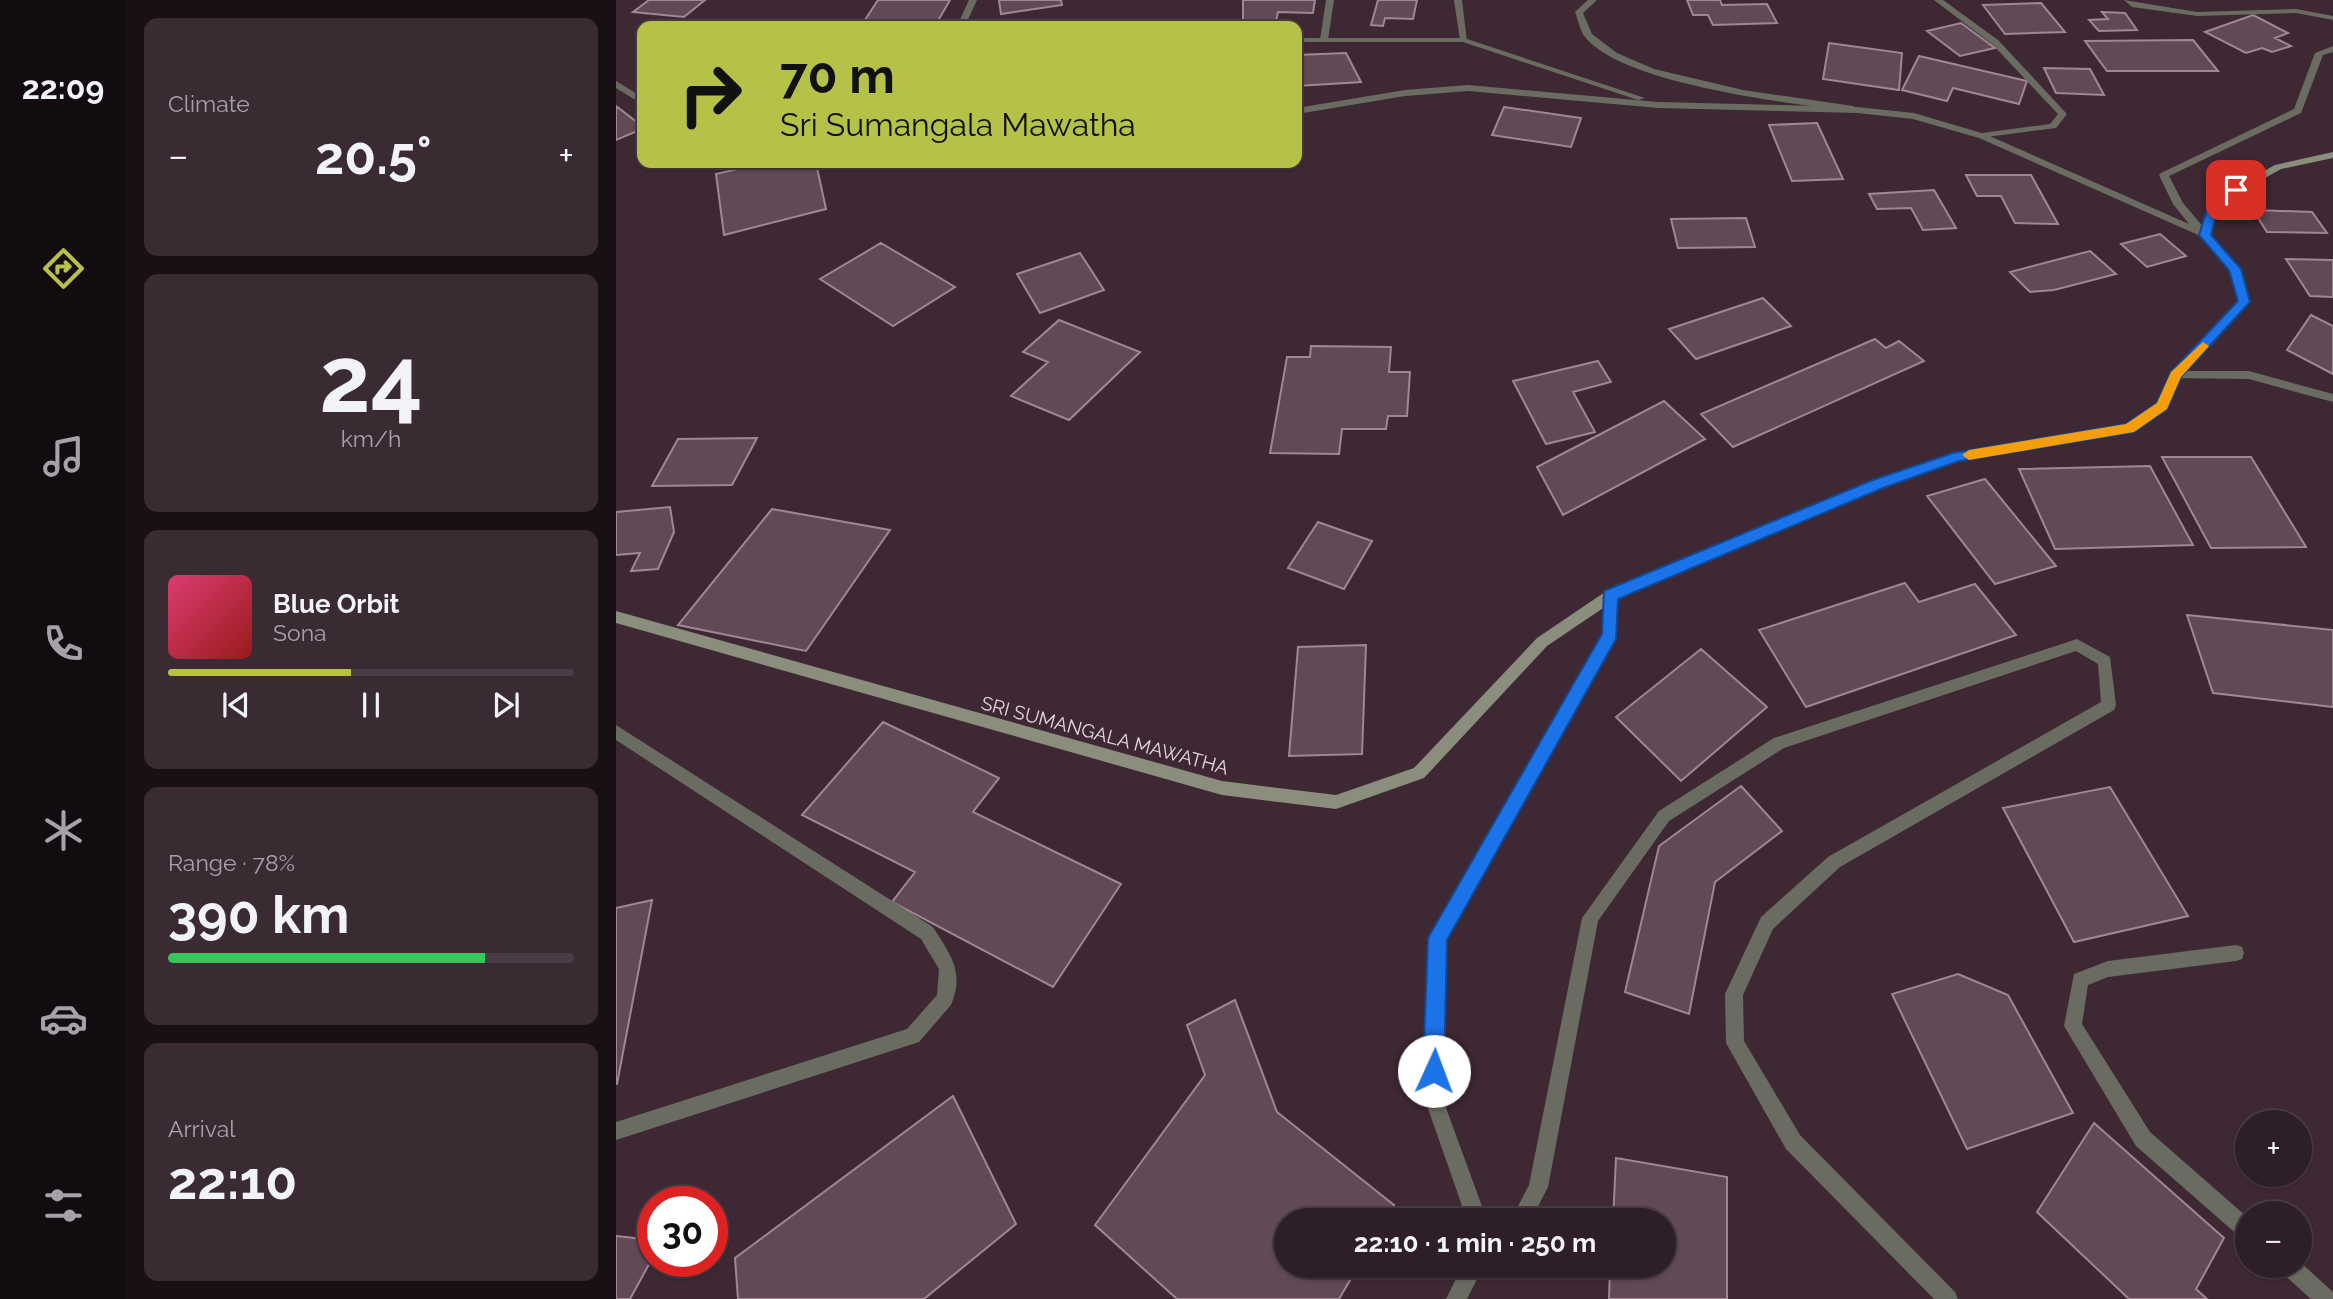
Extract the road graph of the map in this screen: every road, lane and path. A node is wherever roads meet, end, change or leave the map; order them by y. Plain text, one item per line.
1 (973, 0) edge
2 (1330, 0) edge
3 (1458, 0) edge
4 (1593, 0) edge
5 (1938, 0) edge
6 (2128, 0) edge
7 (2333, 18) edge
8 (963, 21) edge
9 (1302, 40) edge
10 (1324, 40) junction
11 (1464, 40) junction
12 (2333, 49) edge
13 (616, 84) edge
14 (637, 98) edge
15 (1658, 104) junction
16 (1302, 110) edge
17 (1857, 110) junction
18 (1982, 136) junction
19 (2333, 155) edge
20 (2205, 235) junction
21 (2175, 375) junction
22 (2333, 398) edge
23 (1610, 596) junction
24 (616, 617) edge
25 (616, 732) edge
26 (2236, 953) dead end
27 (616, 1131) edge
28 (1473, 1208) edge
29 (1527, 1208) edge
30 (2235, 1220) edge
31 (1468, 1278) edge
32 (2303, 1278) edge
33 (1457, 1299) edge
34 (1948, 1299) edge
35 (2326, 1299) edge

1 - 8 street
2 - 10 street
3 - 11 street
4 - 17 street
5 - 18 street
6 - 7 street
9 - 10 street
10 - 11 street
11 - 15 street
12 - 20 street
13 - 14 street
15 - 16 street
15 - 17 street
17 - 18 street
18 - 20 street
19 - 20 street
20 - 21 street
21 - 22 street
21 - 23 street, SRI SUMANGALA MAWATHA
23 - 24 street, SRI SUMANGALA MAWATHA
23 - 28 street
25 - 27 street
26 - 30 street
29 - 34 street
31 - 33 street
32 - 35 street

